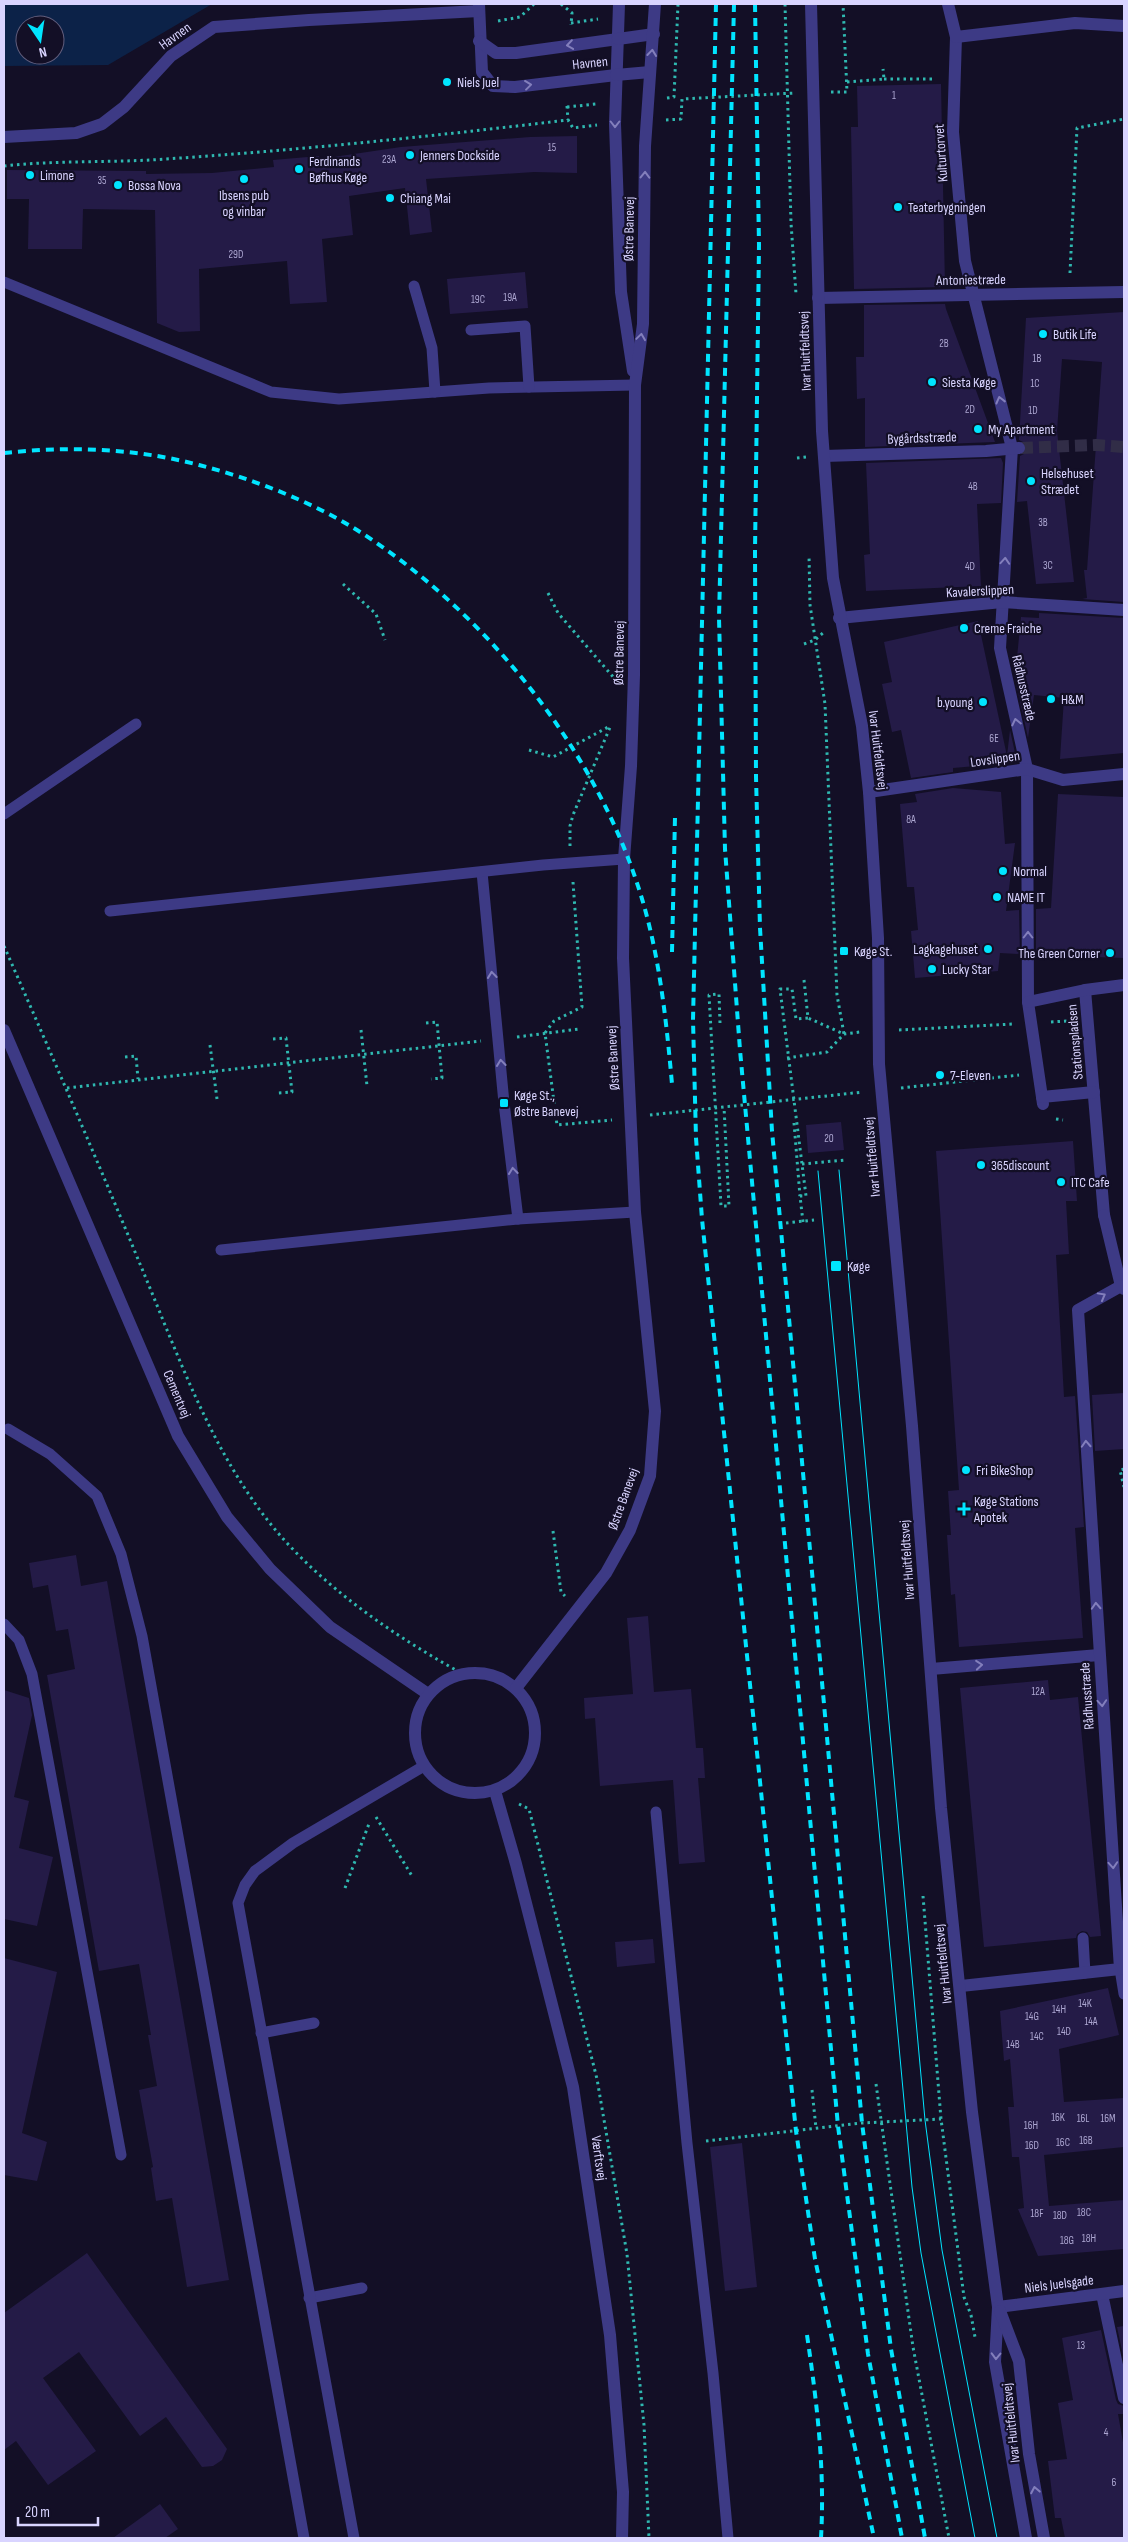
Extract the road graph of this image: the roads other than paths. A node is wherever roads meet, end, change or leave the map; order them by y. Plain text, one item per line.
1 (619, 4) edge
2 (655, 4) edge
3 (811, 4) edge
4 (948, 4) edge
5 (479, 13) edge
6 (1124, 26) edge
7 (654, 34) junction
8 (956, 37) junction
9 (618, 39) junction
10 (479, 41) junction
11 (650, 72) junction
12 (616, 75) junction
13 (4, 137) edge
14 (4, 282) edge
15 (414, 286) dead end
16 (1124, 292) edge
17 (974, 295) junction
18 (818, 298) junction
19 (471, 330) dead end
20 (635, 385) junction
21 (529, 388) junction
22 (435, 392) junction
23 (1016, 448) junction
24 (824, 456) junction
25 (1002, 602) junction
26 (1124, 610) edge
27 (839, 618) junction
28 (136, 724) dead end
29 (1027, 769) junction
30 (1124, 774) edge
31 (869, 792) junction
32 (4, 814) edge
33 (624, 859) junction
34 (482, 872) junction
35 (110, 911) dead end
36 (1124, 985) edge
37 (1085, 990) junction
38 (1028, 1002) junction
39 (4, 1030) edge
40 (1094, 1092) junction
41 (1042, 1101) joint
42 (635, 1212) junction
43 (518, 1220) junction
44 (221, 1250) dead end
45 (1122, 1288) edge
46 (8, 1429) dead end
47 (4, 1624) edge
48 (1099, 1655) junction
49 (931, 1669) junction
50 (516, 1688) junction
51 (428, 1694) junction
52 (424, 1766) junction
53 (495, 1791) junction
54 (656, 1812) dead end
55 (1083, 1938) dead end
56 (1120, 1969) junction
57 (1085, 1973) junction
58 (961, 1986) junction
59 (1124, 1994) edge
60 (314, 2023) dead end
61 (261, 2032) junction
62 (121, 2155) dead end
63 (362, 2288) dead end
64 (1124, 2291) edge
65 (1102, 2294) junction
66 (309, 2298) junction
67 (998, 2307) junction
68 (1124, 2398) edge
69 (304, 2538) edge
70 (354, 2538) edge
71 (622, 2538) edge
72 (728, 2538) edge
73 (1026, 2538) edge
74 (1044, 2538) edge

1 - 9 street, Østre Banevej
2 - 7 street, Østre Banevej
3 - 18 street, Ivar Huitfeldtsvej
4 - 8 street, Kulturtorvet
5 - 10 street, Havnen
5 - 13 street, Havnen
6 - 8 street
7 - 9 street, Havnen
11 -> 7 street, Østre Banevej
8 - 17 street, Kulturtorvet
9 -> 10 street, Havnen
9 - 12 street, Østre Banevej
10 -> 12 street, Havnen
11 - 12 street, Havnen
20 -> 11 street, Østre Banevej
12 -> 20 street, Østre Banevej
14 - 22 lane
15 - 22 lane
16 - 17 street, Antoniestræde
17 - 18 street, Antoniestræde
23 -> 17 street, Rådhusstræde
18 - 24 street, Ivar Huitfeldtsvej
19 - 21 lane
20 - 21 lane
20 - 33 street, Østre Banevej
21 - 22 lane
23 - 24 street, Bygårdsstræde
25 -> 23 street, Rådhusstræde
24 - 27 street, Ivar Huitfeldtsvej
25 - 26 street, Kavalerslippen
25 - 27 street, Kavalerslippen
29 -> 25 street, Rådhusstræde
27 - 31 street, Ivar Huitfeldtsvej
28 - 32 lane
29 - 30 street, Lovslippen
29 - 31 street, Lovslippen
38 -> 29 street, Rådhusstræde
31 - 49 street, Ivar Huitfeldtsvej
33 - 34 lane
33 - 42 street, Østre Banevej
34 - 35 lane
43 -> 34 lane
36 - 37 street, Stationspladsen
37 - 38 street, Stationspladsen
37 - 40 street, Stationspladsen
38 - 41 street, Rådhusstræde
39 - 51 street, Cementvej
40 - 41 street, Stationspladsen
40 - 45 street, Stationspladsen
42 - 43 lane
42 - 50 street, Østre Banevej
43 - 44 lane
48 -> 45 street, Rådhusstræde
46 - 69 lane
47 - 62 lane
49 -> 48 street
48 -> 56 street, Rådhusstræde
49 - 58 street, Ivar Huitfeldtsvej
50 - 51 street
50 - 53 street
51 - 52 street
52 - 53 street
52 - 61 lane
53 - 71 street, Værftsvej
54 - 72 lane
55 - 57 lane
56 - 57 street
56 - 59 lane
57 - 58 street
58 - 67 street, Ivar Huitfeldtsvej
60 - 61 lane
61 - 66 lane
63 - 66 lane
64 - 65 street, Niels Juelsgade
65 - 67 street, Niels Juelsgade
65 - 68 street
66 - 70 lane
67 -> 73 street, Ivar Huitfeldtsvej
74 -> 67 street, Ivar Huitfeldtsvej

